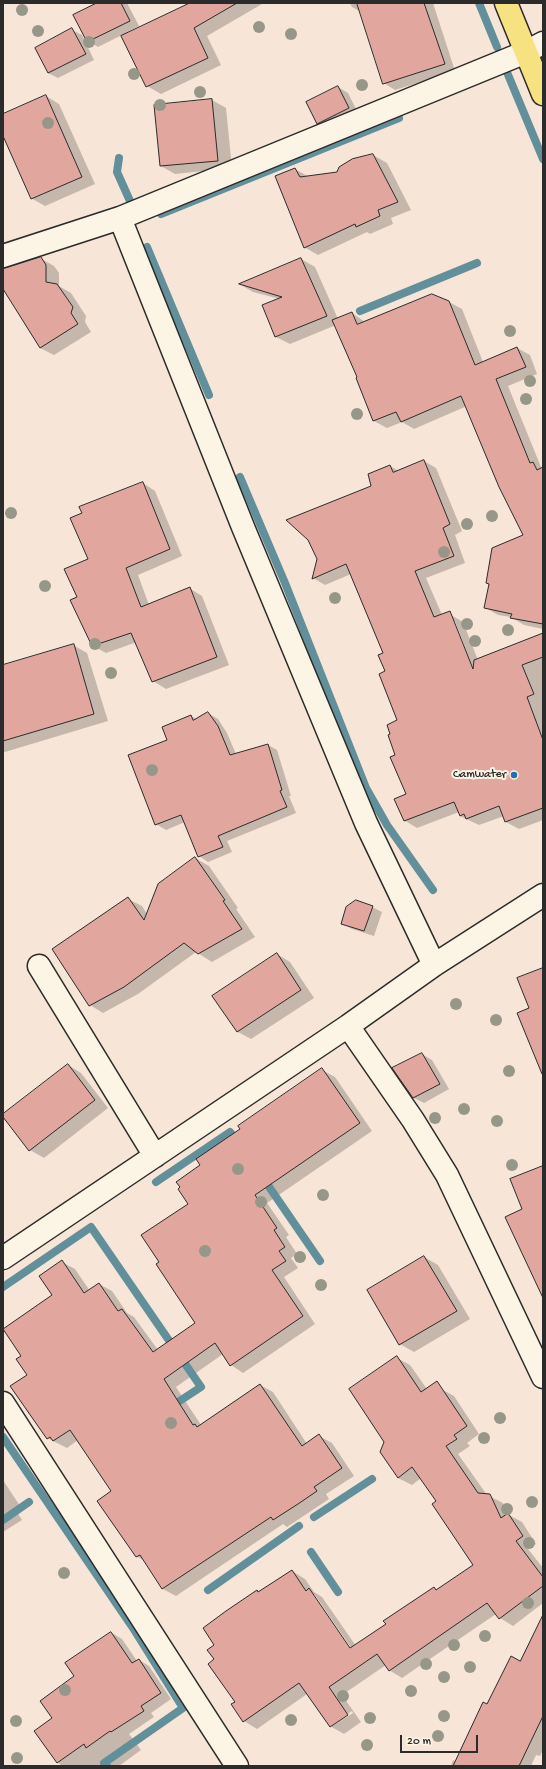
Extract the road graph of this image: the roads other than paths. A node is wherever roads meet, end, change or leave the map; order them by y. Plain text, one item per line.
1 (506, 3) edge
2 (534, 47) edge
3 (543, 94) edge
4 (120, 218) junction
5 (3, 256) edge
6 (543, 895) edge
7 (434, 965) junction
8 (39, 966) dead end
9 (348, 1026) junction
10 (154, 1156) junction
11 (3, 1258) edge
12 (543, 1377) edge
13 (3, 1403) edge
14 (237, 1766) edge

1 - 2 main road
2 - 3 main road
2 - 4 street
4 - 5 street
4 - 7 street
6 - 7 street
7 - 9 street
8 - 10 street
9 - 10 street
9 - 12 street
10 - 11 street
13 - 14 street

